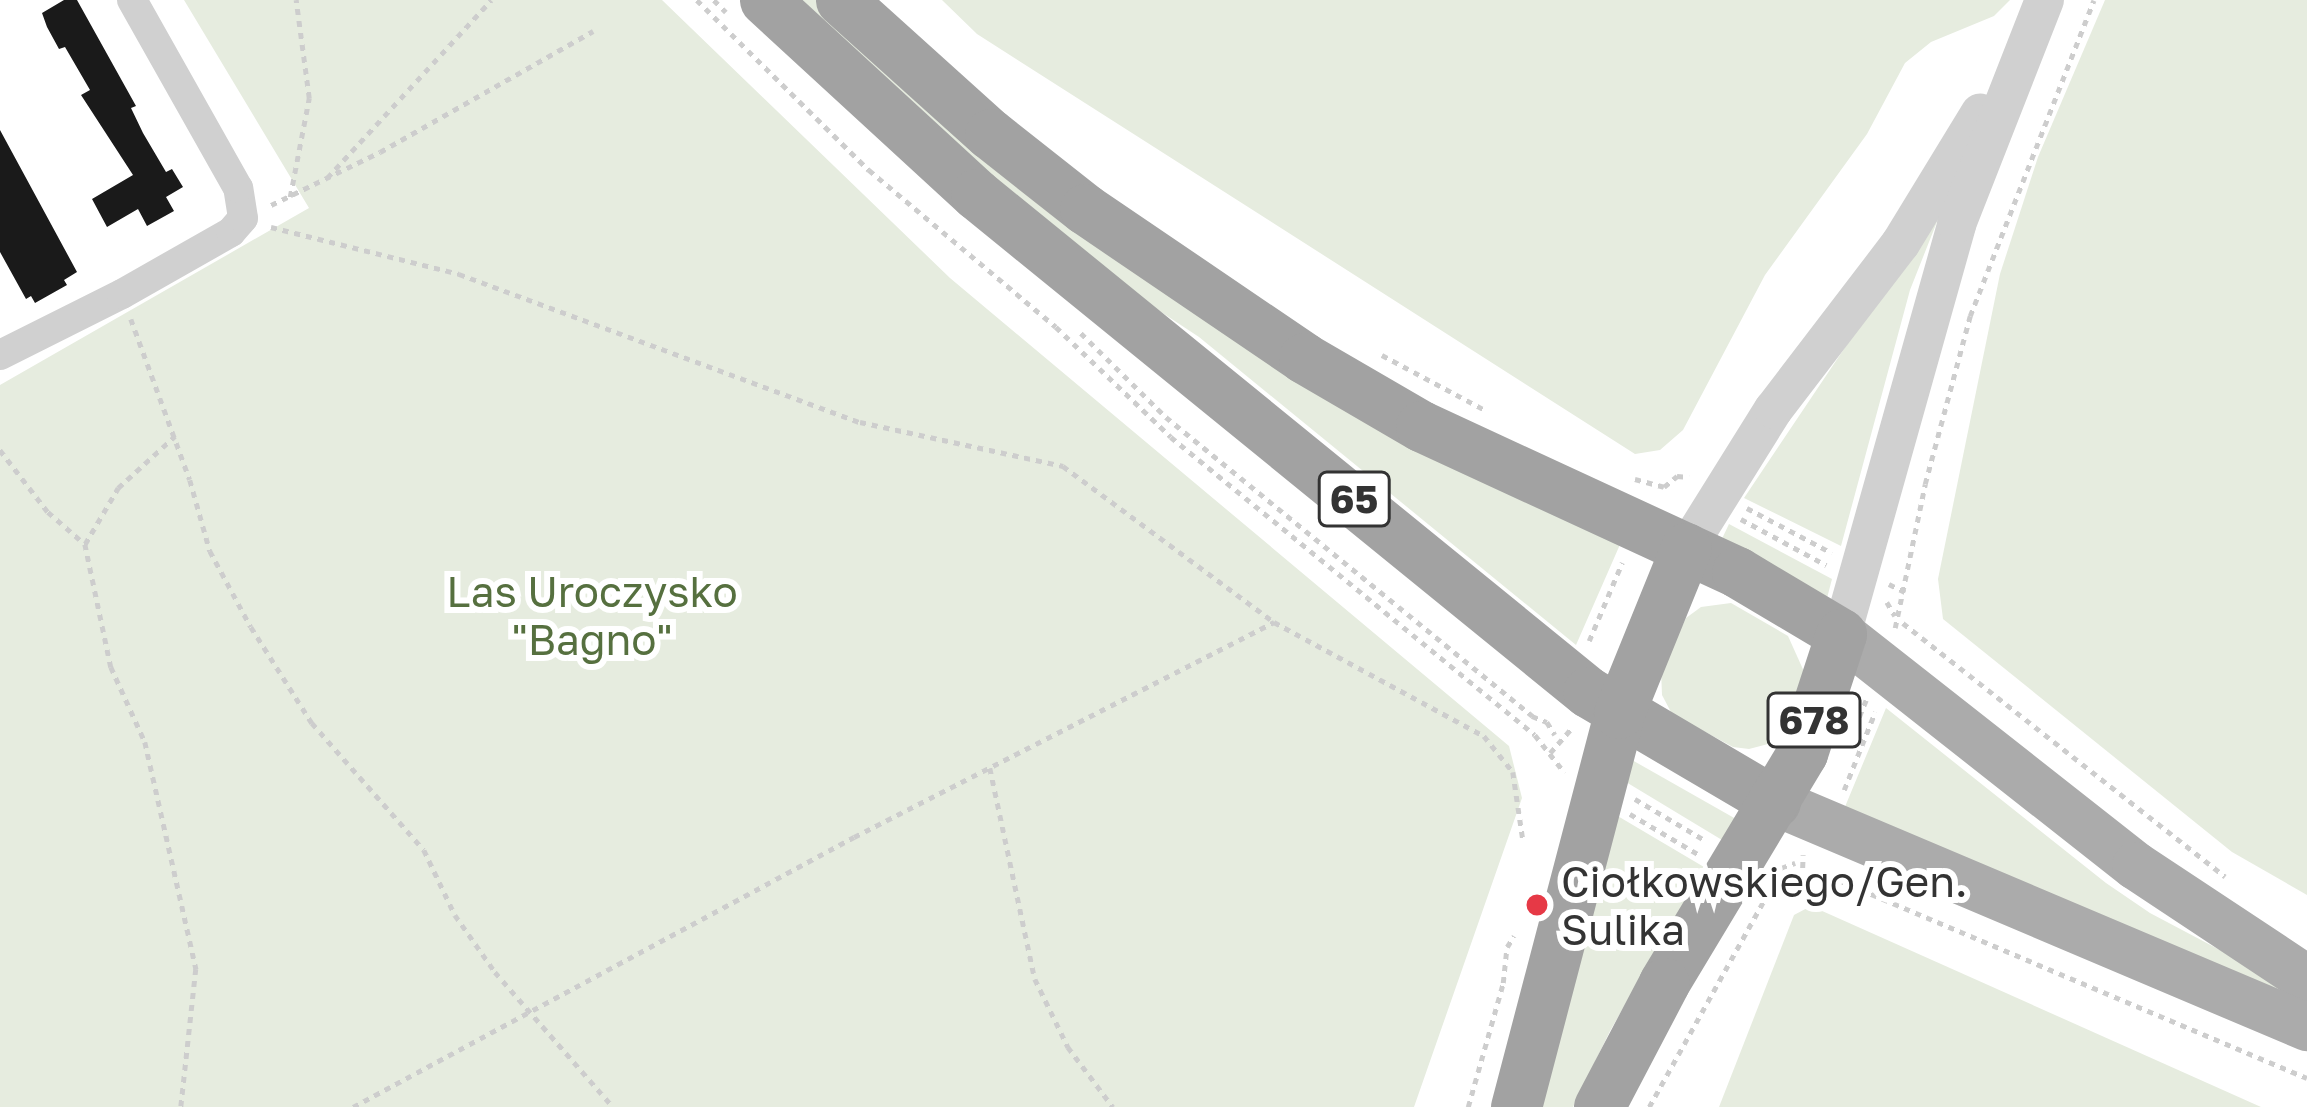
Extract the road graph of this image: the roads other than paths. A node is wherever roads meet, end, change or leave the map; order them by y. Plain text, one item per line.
1 (132, 0) edge
2 (841, 0) edge
3 (2040, 0) edge
4 (747, 8) edge
5 (0, 355) edge
6 (1686, 548) junction
7 (1840, 634) junction
8 (1597, 718) junction
9 (1775, 802) junction
10 (2307, 979) edge
11 (2307, 1027) edge
12 (1516, 1107) edge
13 (1599, 1107) edge

1 - 5 street
2 - 6 highway, 65
3 - 6 street
3 - 7 street
4 - 8 highway, 65
6 - 7 highway, 65
6 - 8 highway
7 - 9 highway, 678
7 - 10 main road, 65
8 - 9 highway, 65
8 - 12 highway
9 - 11 main road, 65
9 - 13 highway, 678

